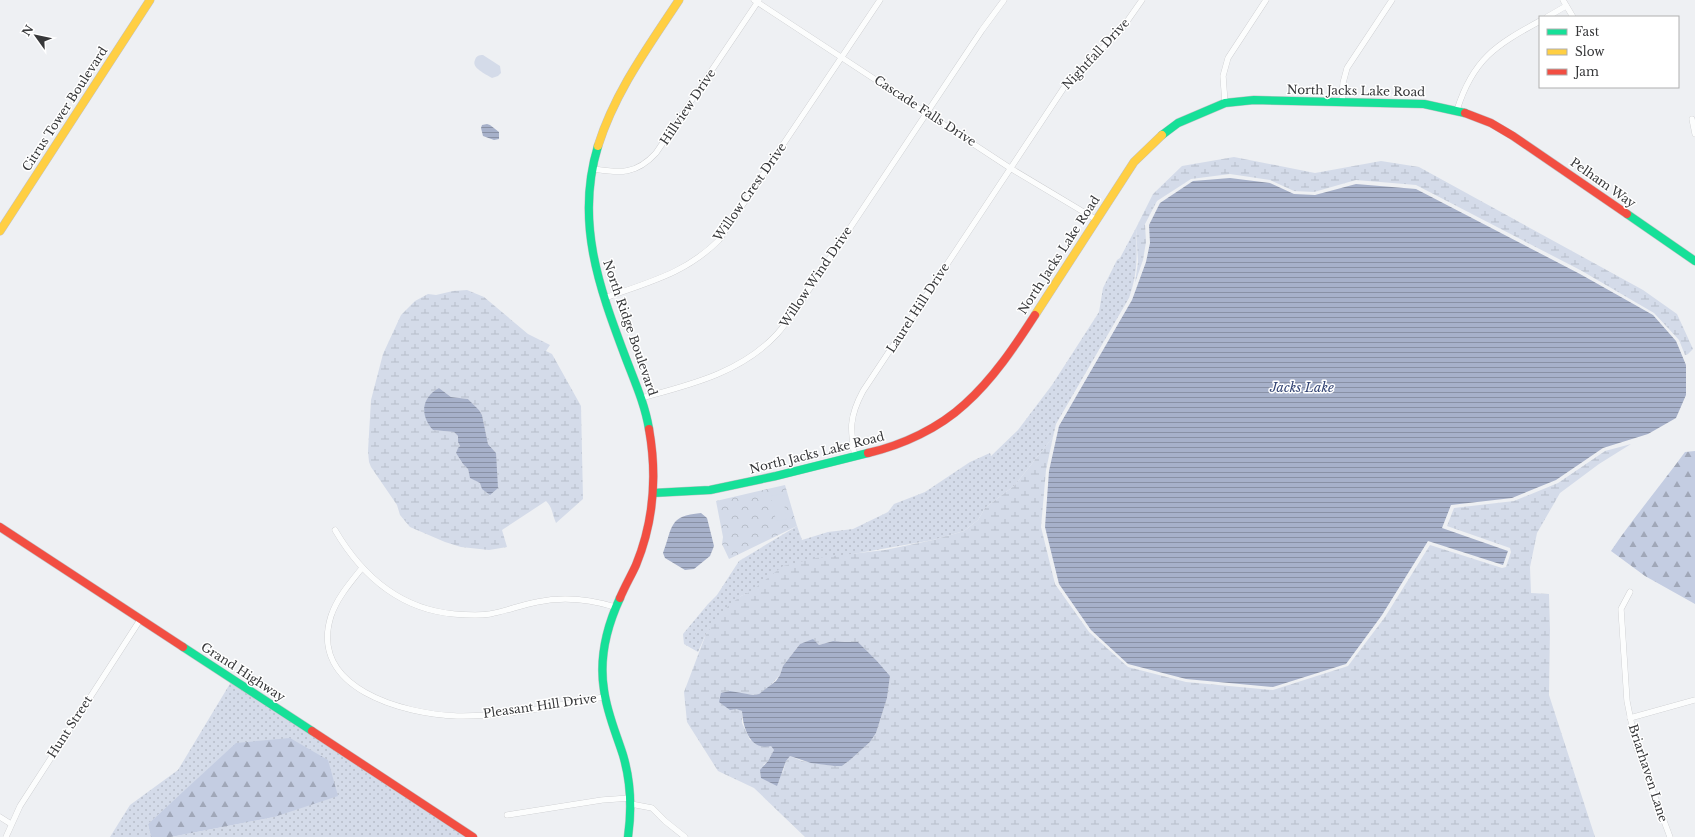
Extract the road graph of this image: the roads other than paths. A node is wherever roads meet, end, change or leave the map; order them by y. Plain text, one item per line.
1 (150, 0) edge
2 (679, 0) edge
3 (880, 0) edge
4 (1004, 0) edge
5 (1142, 0) edge
6 (1266, 0) edge
7 (1392, 0) edge
8 (1563, 0) edge
9 (757, 1) edge
10 (1566, 6) junction
11 (1549, 16) edge
12 (1572, 16) edge
13 (1539, 22) edge
14 (842, 57) junction
15 (1342, 102) junction
16 (1225, 103) junction
17 (1457, 110) junction
18 (926, 112) junction
19 (1692, 119) dead end
20 (1498, 126) joint
21 (1695, 134) edge
22 (1010, 168) junction
23 (593, 169) junction
24 (1097, 220) junction
25 (0, 231) edge
26 (1695, 261) edge
27 (605, 298) junction
28 (641, 398) junction
29 (855, 457) junction
30 (653, 493) junction
31 (0, 527) edge
32 (335, 530) dead end
33 (362, 568) junction
34 (1630, 592) dead end
35 (615, 607) junction
36 (140, 620) junction
37 (604, 697) junction
38 (1695, 700) edge
39 (1630, 718) junction
40 (630, 801) junction
41 (507, 815) dead end
42 (0, 817) edge
43 (11, 824) junction
44 (6, 837) edge
45 (473, 837) edge
46 (628, 837) edge
47 (685, 837) edge
48 (1670, 837) edge

1 - 25 street, Citrus Tower Boulevard
2 - 23 street, North Ridge Boulevard
3 - 14 street, Willow Crest Drive
4 - 18 street, Willow Wind Drive
5 - 22 street, Nightfall Drive
6 - 16 street
7 - 15 street
8 - 10 street
9 - 14 street, Cascade Falls Drive
9 - 23 street, Hillview Drive
10 - 11 street
10 - 12 street
13 - 17 street
14 - 18 street, Cascade Falls Drive
14 - 27 street, Willow Crest Drive
15 - 16 street, North Jacks Lake Road
15 - 17 street, North Jacks Lake Road
16 - 24 street, North Jacks Lake Road
17 - 20 street, North Jacks Lake Road
18 - 22 street, Cascade Falls Drive
18 - 28 street, Willow Wind Drive
19 - 21 street
20 - 26 street, Pelham Way
22 - 24 street, Cascade Falls Drive
22 - 29 street, Laurel Hill Drive
23 - 27 street, North Ridge Boulevard
24 - 29 street, North Jacks Lake Road
27 - 28 street, North Ridge Boulevard
28 - 30 street, North Ridge Boulevard
29 - 30 street, North Jacks Lake Road
30 - 35 street, North Ridge Boulevard
31 - 36 street, Grand Highway
32 - 33 street
33 - 35 street
33 - 37 street, Pleasant Hill Drive
34 - 39 street, Briarhaven Lane
35 - 37 street
36 - 43 street, Hunt Street
36 - 45 street, Grand Highway
37 - 40 street
38 - 39 street
39 - 48 street, Briarhaven Lane
40 - 41 street
40 - 46 street
40 - 47 street
42 - 43 street
43 - 44 street, Hunt Street

